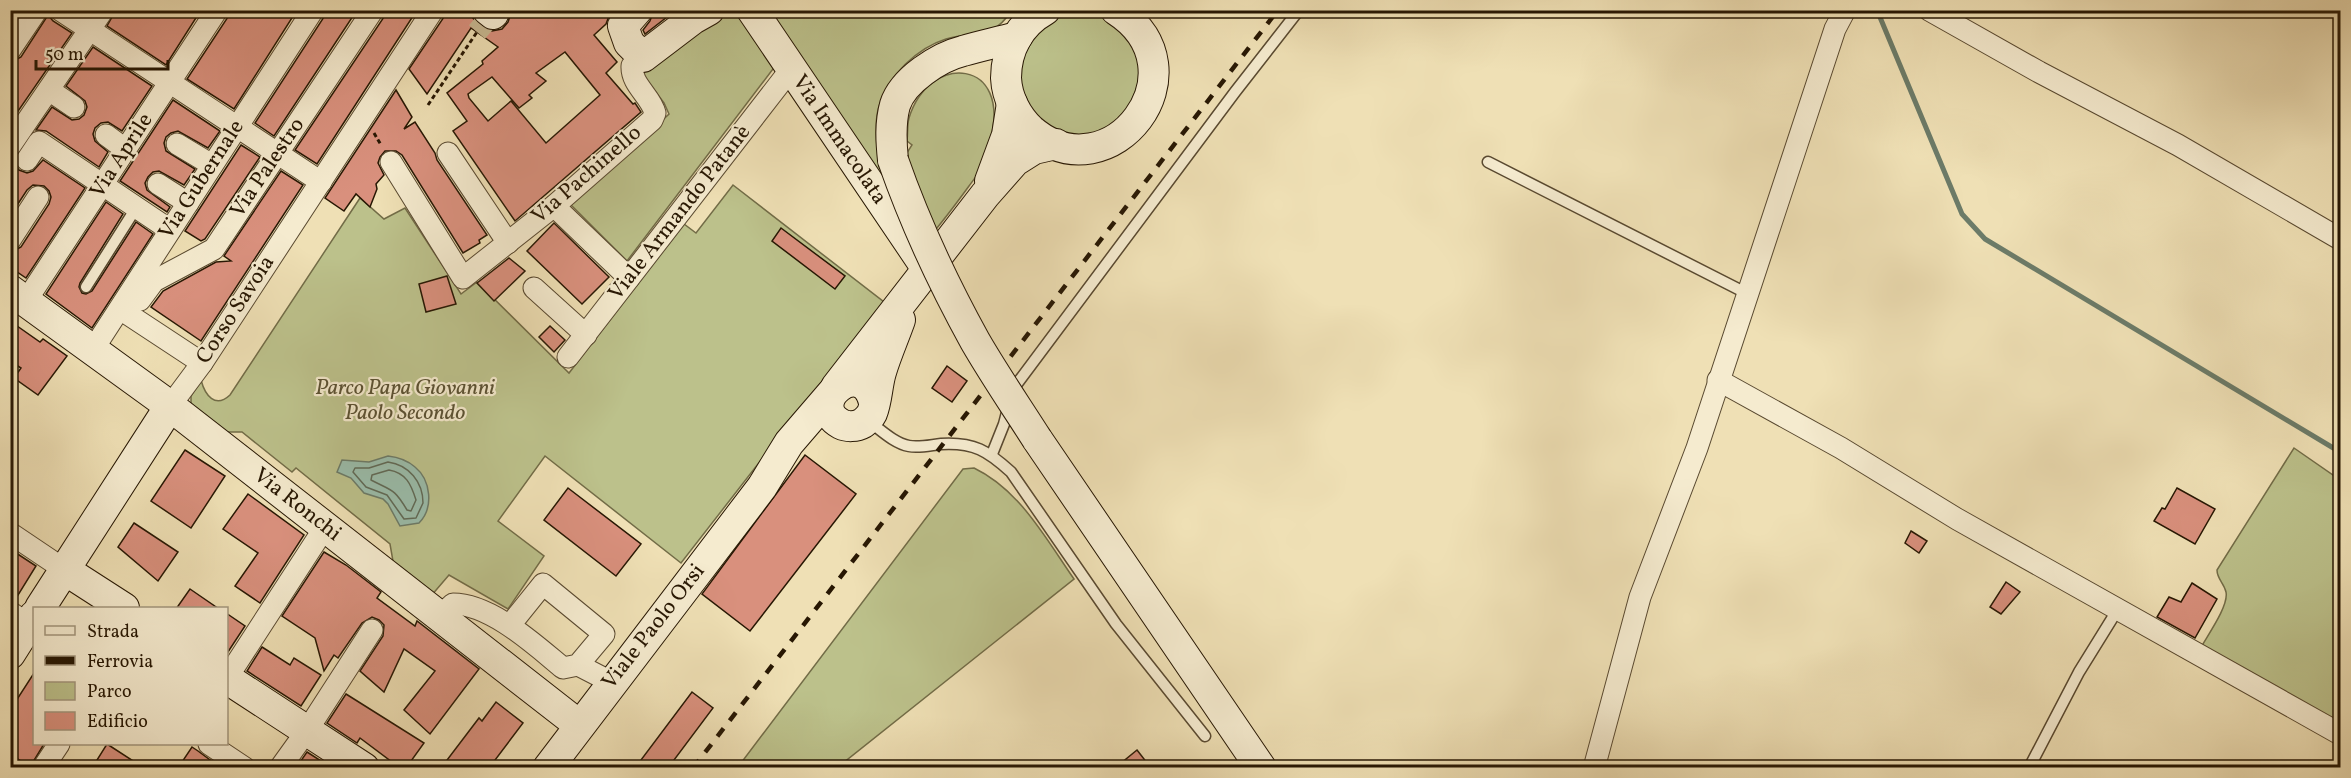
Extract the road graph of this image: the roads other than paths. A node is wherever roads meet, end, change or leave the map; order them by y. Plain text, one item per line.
1 (37, 10) edge
2 (60, 10) edge
3 (103, 10) edge
4 (217, 10) edge
5 (313, 10) edge
6 (373, 10) edge
7 (433, 10) edge
8 (637, 10) edge
9 (709, 10) edge
10 (752, 10) edge
11 (1116, 10) edge
12 (1152, 10) edge
13 (1299, 10) edge
14 (1845, 10) edge
15 (1929, 10) edge
16 (1028, 21) edge
17 (90, 30) junction
18 (10, 50) edge
19 (1151, 55) junction
20 (644, 57) junction
21 (934, 63) junction
22 (791, 69) junction
23 (170, 82) junction
24 (49, 90) junction
25 (1009, 92) junction
26 (74, 107) dead end
27 (238, 126) junction
28 (106, 135) dead end
29 (177, 144) dead end
30 (1056, 144) junction
31 (125, 149) junction
32 (279, 153) junction
33 (448, 153) dead end
34 (21, 155) edge
35 (391, 162) road end
36 (1488, 162) dead end
37 (212, 165) junction
38 (321, 182) junction
39 (158, 184) dead end
40 (103, 185) junction
41 (985, 195) junction
42 (38, 197) dead end
43 (188, 203) junction
44 (554, 206) junction
45 (136, 208) junction
46 (170, 230) junction
47 (2340, 239) edge
48 (10, 240) edge
49 (508, 243) junction
50 (629, 278) junction
51 (919, 279) junction
52 (86, 286) dead end
53 (534, 288) dead end
54 (1748, 294) junction
55 (18, 295) edge
56 (128, 304) junction
57 (585, 334) junction
58 (92, 351) junction
59 (568, 357) dead end
60 (202, 363) junction
61 (1718, 380) junction
62 (834, 390) junction
63 (170, 406) junction
64 (862, 416) junction
65 (992, 454) junction
66 (762, 487) junction
67 (325, 527) junction
68 (10, 533) edge
69 (65, 570) junction
70 (38, 607) edge
71 (121, 607) edge
72 (2118, 609) junction
73 (440, 616) junction
74 (30, 618) edge
75 (510, 625) junction
76 (372, 630) dead end
77 (10, 654) edge
78 (578, 665) junction
79 (228, 676) edge
80 (228, 679) edge
81 (611, 682) junction
82 (579, 726) junction
83 (308, 729) junction
84 (2340, 734) edge
85 (1205, 736) dead end
86 (58, 745) edge
87 (210, 745) edge
88 (43, 768) edge
89 (245, 768) edge
90 (280, 768) edge
91 (364, 768) edge
92 (548, 768) edge
93 (1261, 768) edge
94 (1594, 768) edge
95 (2029, 768) edge

1 - 18 street
2 - 17 street
3 - 17 street
4 - 23 street, Via Aprile
5 - 27 street, Via Gubernale
6 - 32 street, Via Palestro
7 - 38 street, Corso Savoia
8 - 20 main road
9 - 20 main road
10 - 22 main road, Via Immacolata
11 - 19 main road
12 - 19 main road
13 - 65 lane
14 - 54 street
15 - 47 street
16 - 21 main road
16 - 25 main road
17 - 23 street
17 - 24 street
19 - 30 main road
20 - 44 street, Via Pachinello
21 - 25 main road
21 - 93 main road, bridge
22 - 50 street, Viale Armando Patanè
22 - 51 main road, Via Immacolata
23 - 27 street
23 - 31 street, Via Aprile
24 - 26 street
24 - 34 street
25 - 30 main road
25 - 41 main road
27 - 32 street
27 - 37 street, Via Gubernale
28 - 31 street
29 - 37 street
30 - 41 main road
31 - 40 street, Via Aprile
32 - 38 street
32 - 56 street, Via Palestro
33 - 49 street
34 - 40 street
35 - 49 street, Via Pachinello
36 - 54 lane
37 - 43 street, Via Gubernale
38 - 60 street, Corso Savoia
39 - 43 street
40 - 45 street
40 - 55 street, Via Aprile
41 - 51 main road
42 - 48 street
43 - 46 street, Via Gubernale
44 - 49 street, Via Pachinello
44 - 50 street
45 - 46 street
45 - 52 lane
46 - 56 street, Via Gubernale
50 - 57 street, Viale Armando Patanè
51 - 62 main road
51 - 64 main road
53 - 57 street
54 - 61 street
55 - 58 main road, Via Ronchi
56 - 58 street, Via Gubernale
56 - 60 street
57 - 59 street, Viale Armando Patanè
58 - 63 main road, Via Ronchi
60 - 63 street, Corso Savoia
61 - 72 street
61 - 94 street
62 - 64 main road
62 - 64 main road
62 - 66 main road
63 - 67 main road, Via Ronchi
63 - 69 main road, Corso Savoia
64 - 65 lane
64 - 66 main road
65 - 85 lane
66 - 81 main road, Viale Paolo Orsi
67 - 73 main road, Via Ronchi
67 - 79 street
68 - 69 street
69 - 70 main road, Corso Savoia
69 - 71 main road
72 - 84 street
72 - 95 lane
73 - 75 street
73 - 82 main road, Via Ronchi
74 - 77 main road, Corso Savoia
75 - 78 street
75 - 78 street
76 - 83 street
78 - 81 street
80 - 83 main road
81 - 82 main road, Viale Paolo Orsi
82 - 92 main road, Viale Paolo Orsi
83 - 90 street
83 - 91 main road
86 - 88 street
87 - 89 street

